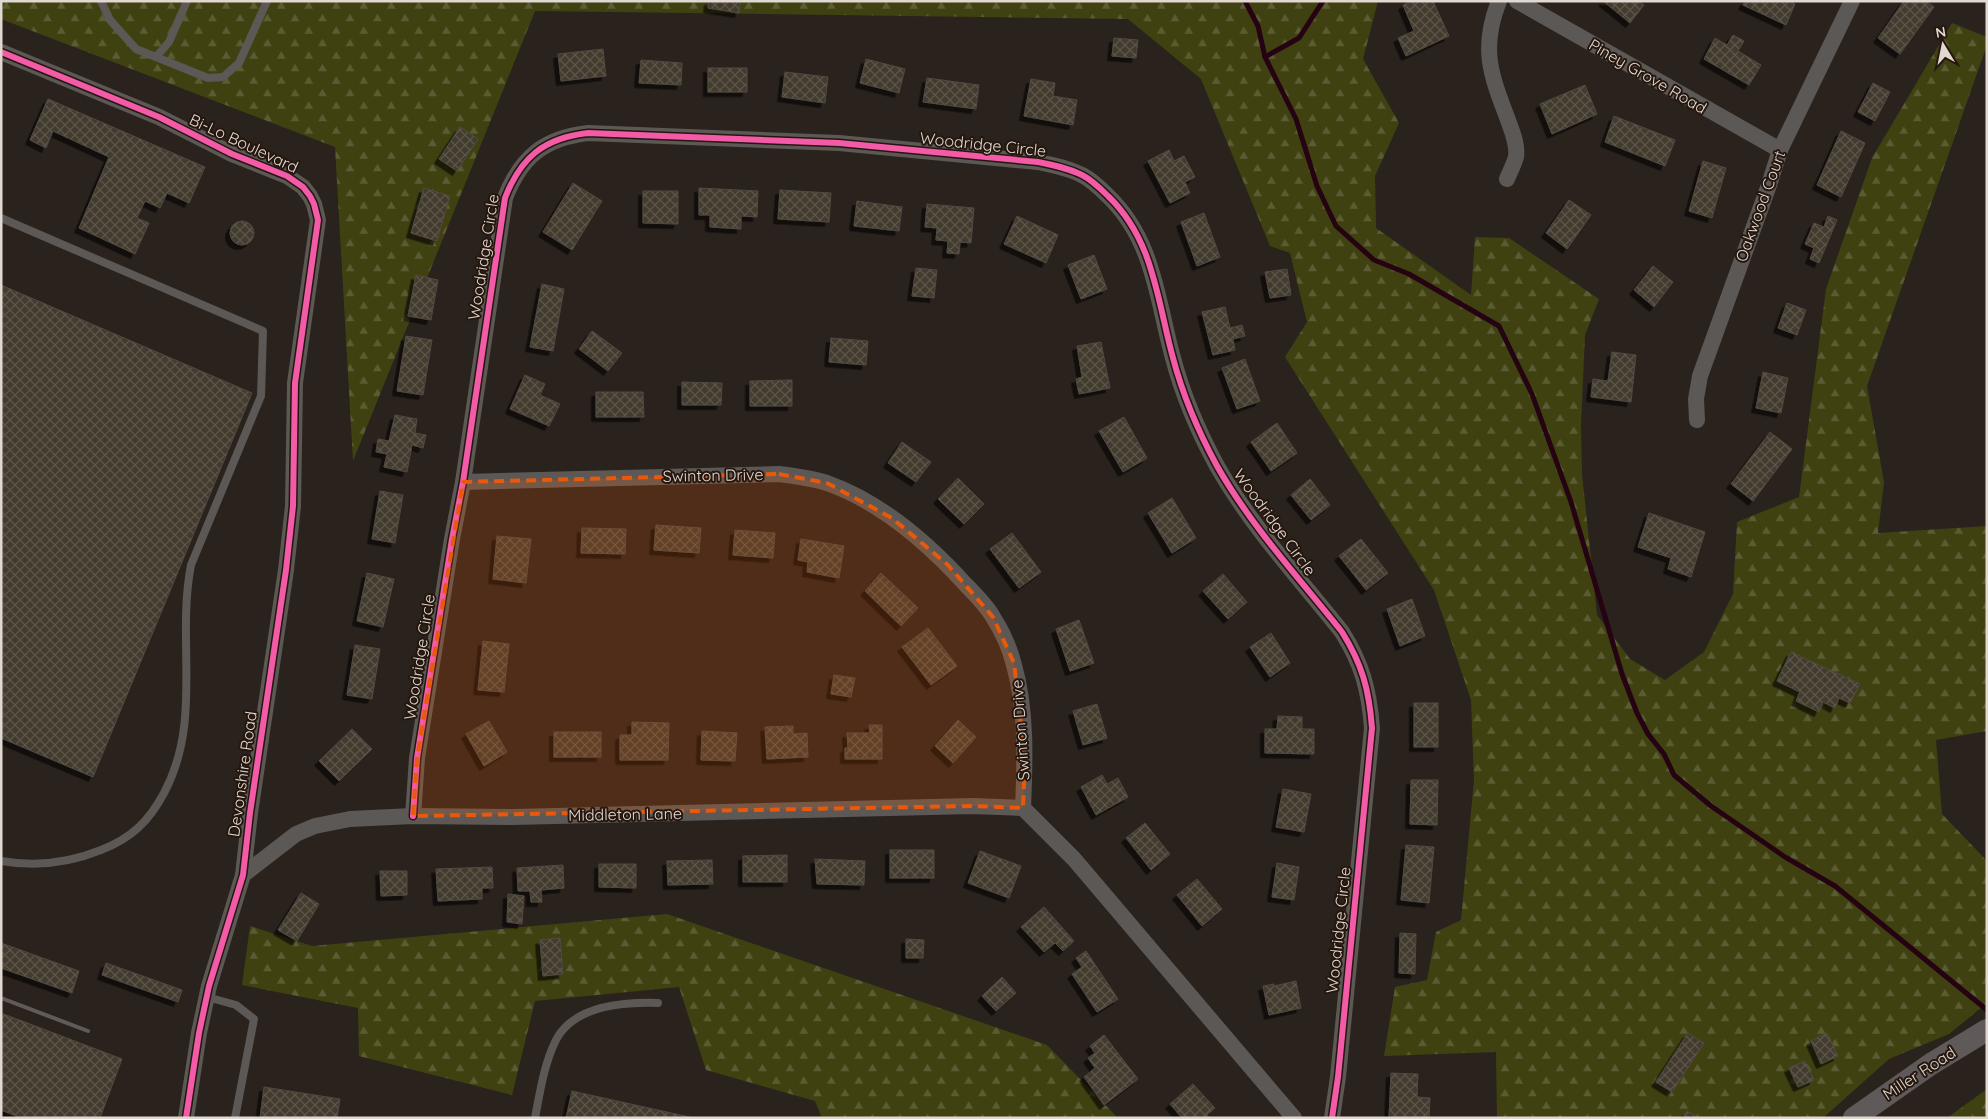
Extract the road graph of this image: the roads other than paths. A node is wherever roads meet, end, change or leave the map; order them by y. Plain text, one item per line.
1 (101, 1) edge
2 (187, 1) edge
3 (267, 1) edge
4 (1499, 1) edge
5 (1517, 1) edge
6 (1852, 1) edge
7 (1, 52) edge
8 (156, 57) junction
9 (1780, 150) junction
10 (1507, 179) dead end
11 (1, 218) edge
12 (1697, 420) dead end
13 (294, 428) joint
14 (464, 482) junction
15 (1023, 808) junction
16 (413, 816) junction
17 (1, 861) edge
18 (243, 874) junction
19 (207, 997) junction
20 (658, 1002) dead end
21 (1987, 1030) edge
22 (186, 1118) edge
23 (235, 1118) edge
24 (534, 1118) edge
25 (1294, 1118) edge
26 (1332, 1118) edge
27 (1854, 1118) edge

1 - 8 lane
2 - 8 lane
3 - 8 lane
4 - 10 street
5 - 9 street, Piney Grove Road
6 - 9 street, Oakwood Court
7 - 13 street, Bi-Lo Boulevard
9 - 12 street, Oakwood Court
11 - 17 lane
13 - 18 street, Devonshire Road
14 - 15 street, Swinton Drive
14 - 16 street, Woodridge Circle
14 - 26 street, Woodridge Circle
15 - 16 street, Middleton Lane
15 - 25 street
16 - 18 street, Middleton Lane
18 - 19 street, Devonshire Road
19 - 22 street, Devonshire Road
19 - 23 lane
20 - 24 lane
21 - 27 street, Miller Road

